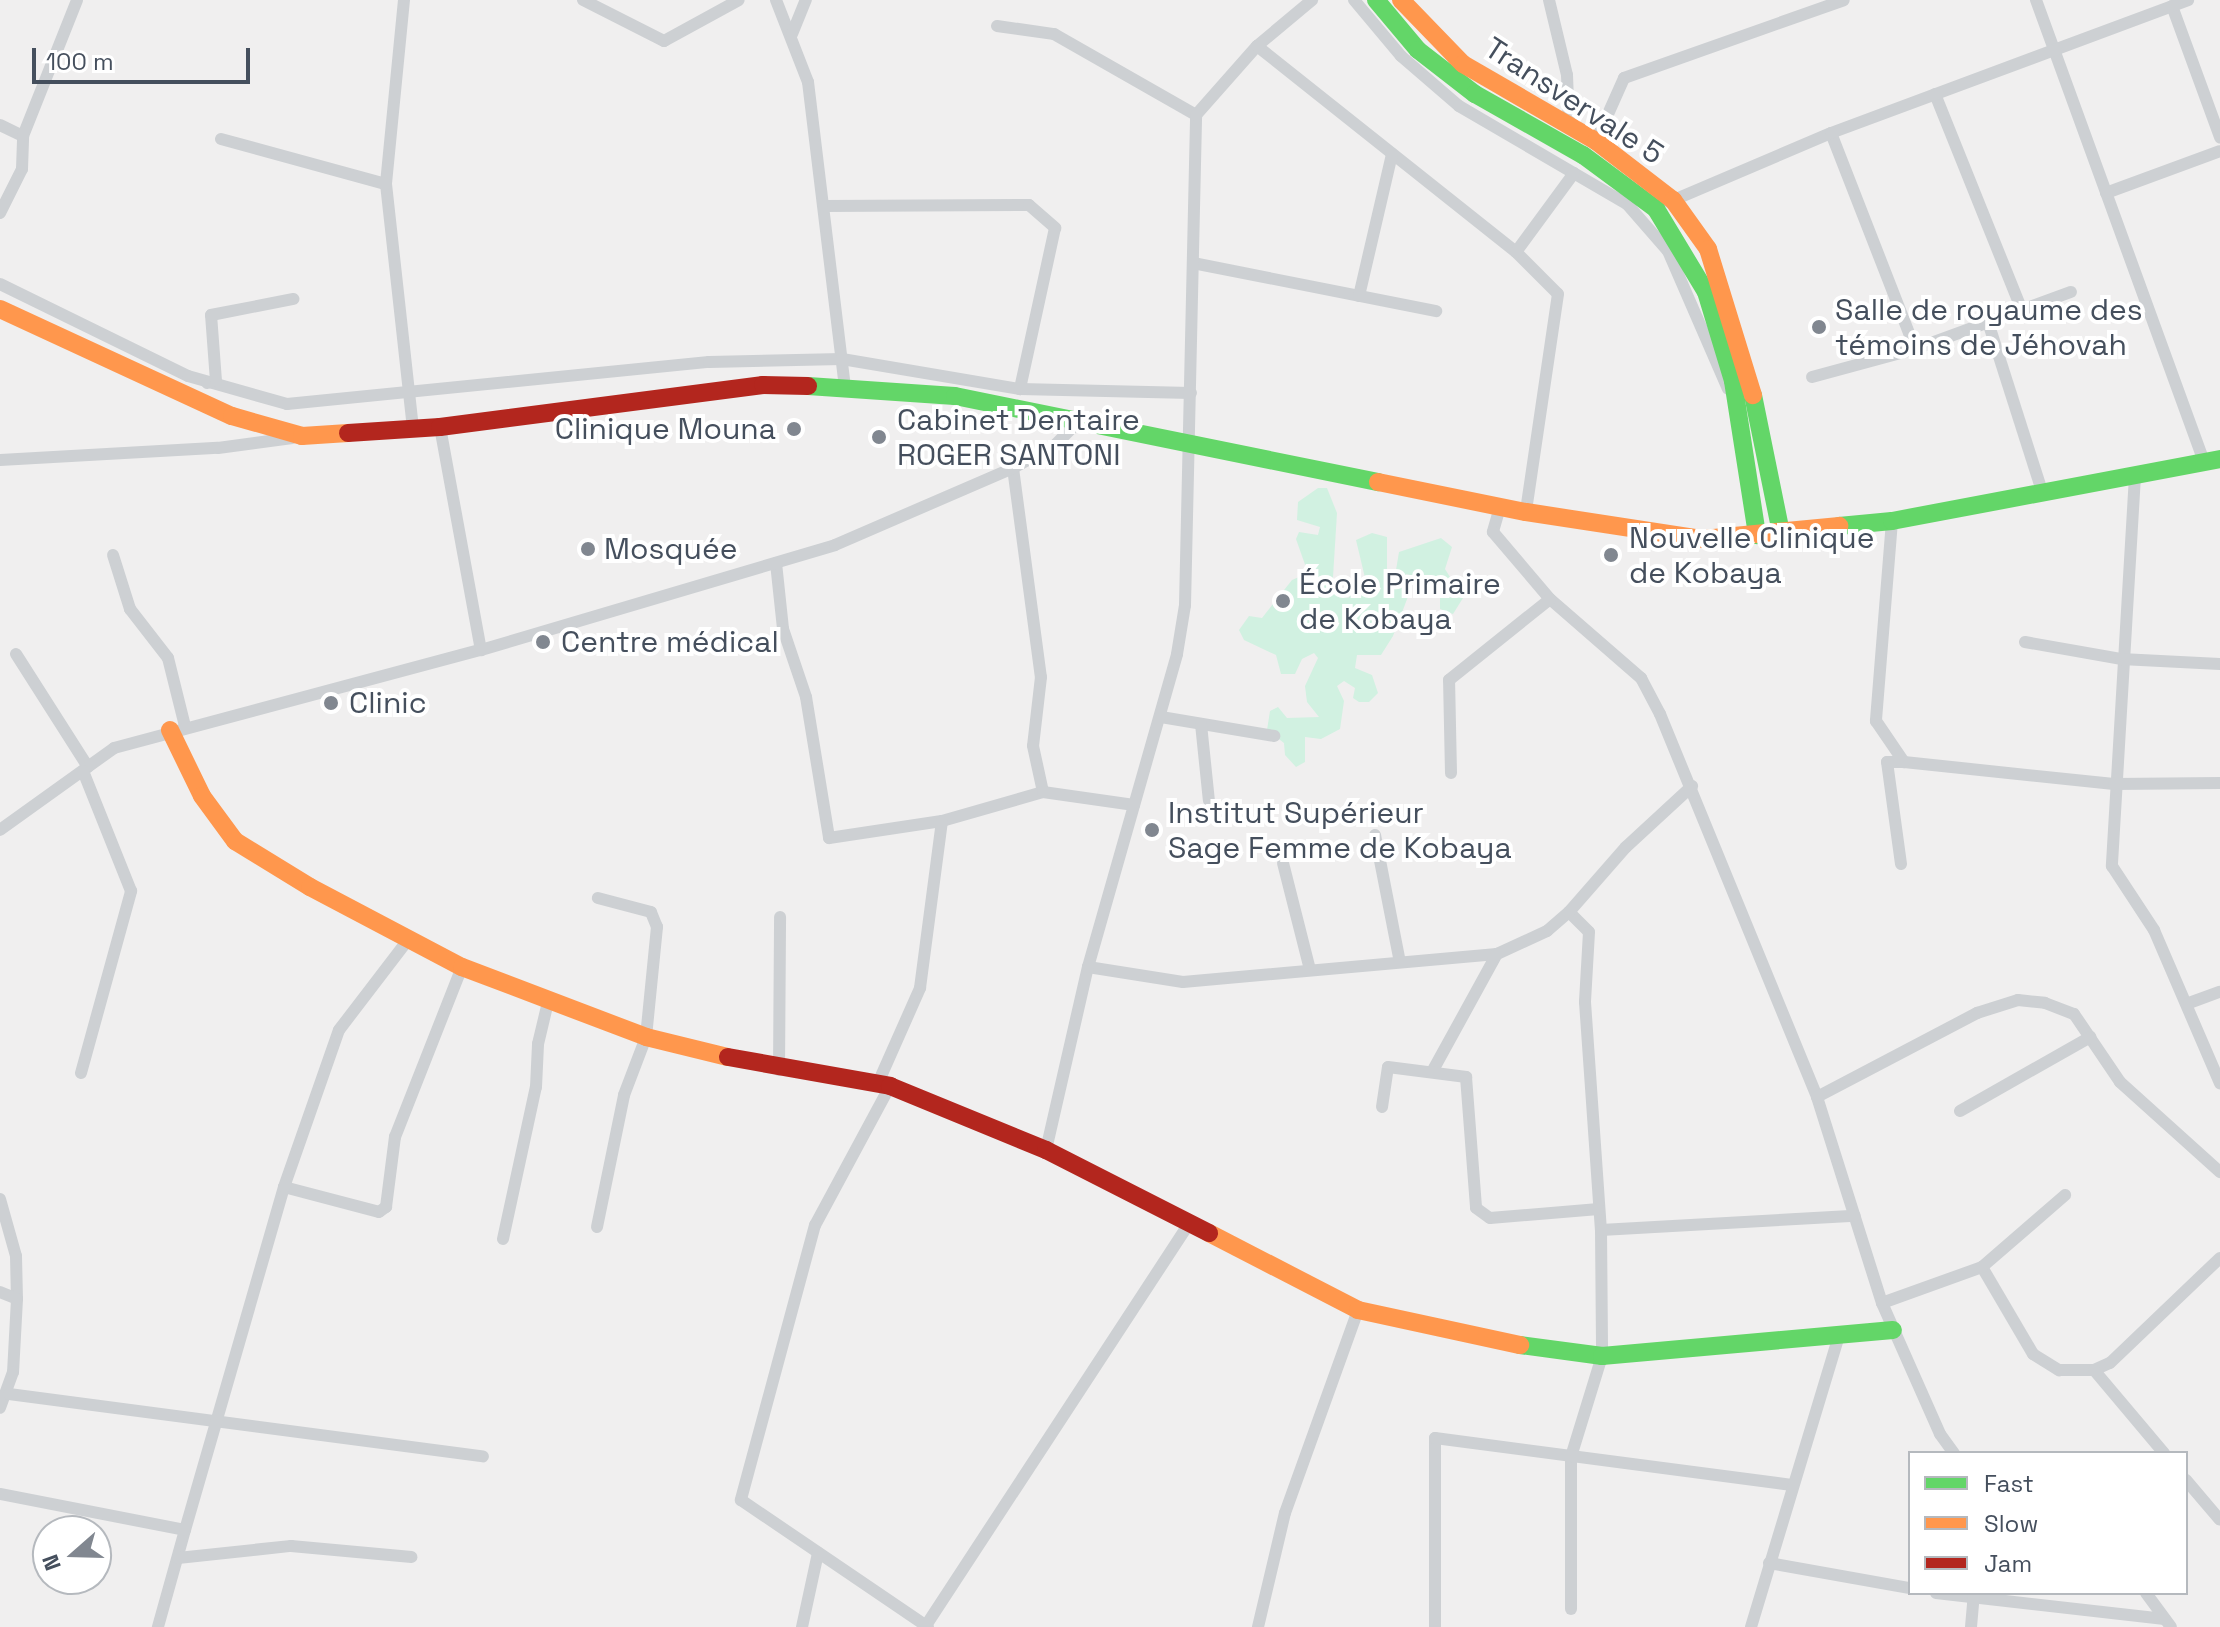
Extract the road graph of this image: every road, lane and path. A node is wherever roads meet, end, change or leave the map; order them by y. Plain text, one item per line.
1 (77, 0) edge
2 (404, 0) edge
3 (583, 0) edge
4 (739, 0) edge
5 (776, 0) edge
6 (806, 0) edge
7 (1312, 0) edge
8 (1354, 0) edge
9 (1376, 0) edge
10 (1401, 0) edge
11 (1844, 0) edge
12 (2036, 0) edge
13 (2188, 0) edge
14 (1552, 1) edge
15 (1822, 4) edge
16 (2172, 6) junction
17 (997, 26) dead end
18 (792, 34) junction
19 (1257, 46) junction
20 (2054, 51) junction
21 (1935, 94) junction
22 (1196, 115) junction
23 (0, 125) edge
24 (1569, 128) junction
25 (1831, 133) junction
26 (23, 136) junction
27 (2220, 137) edge
28 (221, 139) dead end
29 (1596, 141) junction
30 (2220, 151) edge
31 (1392, 154) junction
32 (1574, 173) junction
33 (386, 184) junction
34 (2106, 193) junction
35 (1673, 200) junction
36 (824, 206) junction
37 (1656, 209) junction
38 (0, 213) edge
39 (1516, 252) junction
40 (1193, 263) junction
41 (0, 284) edge
42 (2071, 292) dead end
43 (1359, 296) junction
44 (293, 299) dead end
45 (0, 309) edge
46 (2022, 310) junction
47 (1436, 311) dead end
48 (1988, 322) junction
49 (1915, 349) junction
50 (842, 359) junction
51 (1812, 377) dead end
52 (207, 383) junction
53 (183, 384) junction
54 (845, 386) junction
55 (1020, 389) junction
56 (1191, 393) junction
57 (409, 395) junction
58 (1080, 420) junction
59 (440, 427) junction
60 (413, 429) junction
61 (302, 436) junction
62 (1190, 443) junction
63 (0, 460) edge
64 (2212, 461) edge
65 (1749, 467) junction
66 (1013, 468) junction
67 (2135, 476) junction
68 (2043, 494) junction
69 (1500, 507) junction
70 (1526, 512) junction
71 (1892, 521) junction
72 (1781, 533) junction
73 (1757, 535) junction
74 (113, 555) dead end
75 (776, 563) junction
76 (1550, 599) junction
77 (2025, 642) dead end
78 (481, 650) junction
79 (16, 654) dead end
80 (2121, 659) junction
81 (2220, 664) edge
82 (1161, 717) junction
83 (1201, 724) junction
84 (177, 728) junction
85 (1274, 736) dead end
86 (1904, 762) junction
87 (85, 769) junction
88 (1451, 773) dead end
89 (2220, 783) edge
90 (2114, 784) junction
91 (1692, 786) junction
92 (1043, 792) junction
93 (1209, 801) dead end
94 (1134, 805) junction
95 (942, 821) junction
96 (0, 830) edge
97 (1375, 835) dead end
98 (1283, 863) dead end
99 (1901, 864) dead end
100 (598, 898) dead end
101 (1569, 912) junction
102 (780, 917) dead end
103 (410, 937) junction
104 (1497, 954) junction
105 (1400, 962) junction
106 (462, 967) junction
107 (1088, 967) junction
108 (1310, 970) junction
109 (2220, 992) edge
110 (548, 1002) junction
111 (2189, 1003) junction
112 (646, 1037) junction
113 (2090, 1037) junction
114 (779, 1070) junction
115 (1432, 1072) junction
116 (81, 1073) dead end
117 (2220, 1083) edge
118 (884, 1084) junction
119 (1817, 1097) junction
120 (1382, 1107) dead end
121 (1960, 1111) dead end
122 (1046, 1150) junction
123 (2220, 1172) edge
124 (284, 1187) junction
125 (2065, 1195) dead end
126 (0, 1199) edge
127 (1599, 1209) junction
128 (1855, 1216) junction
129 (1188, 1225) junction
130 (597, 1227) dead end
131 (1601, 1230) junction
132 (503, 1239) dead end
133 (2220, 1258) edge
134 (1982, 1267) junction
135 (0, 1292) edge
136 (17, 1299) junction
137 (1882, 1303) junction
138 (1358, 1310) junction
139 (1893, 1330) junction
140 (1838, 1339) junction
141 (1602, 1356) junction
142 (2094, 1370) junction
143 (9, 1394) junction
144 (0, 1408) edge
145 (218, 1423) junction
146 (1953, 1451) edge
147 (2162, 1451) edge
148 (483, 1456) dead end
149 (1571, 1457) junction
150 (2188, 1482) edge
151 (1790, 1485) junction
152 (0, 1494) edge
153 (2220, 1520) edge
154 (185, 1530) junction
155 (818, 1553) junction
156 (412, 1557) dead end
157 (178, 1558) junction
158 (1769, 1563) junction
159 (1908, 1588) edge
160 (2147, 1595) edge
161 (1974, 1596) edge
162 (1571, 1609) dead end
163 (2168, 1623) edge
164 (926, 1626) edge
165 (158, 1627) edge
166 (802, 1627) edge
167 (1258, 1627) edge
168 (1435, 1627) edge
169 (1751, 1627) edge
170 (1971, 1627) edge

1 - 26 street
2 - 33 street
3 - 4 street
5 - 18 street
6 - 18 street
7 - 19 street
8 - 32 street, Transvervale 5
9 - 37 main road, Transvervale 5
10 - 24 main road, Transvervale 5
11 - 15 street
12 - 20 street
13 - 16 street
14 - 24 street
15 - 29 street
16 - 20 street
16 - 27 street
17 - 22 street
18 - 36 street
19 - 22 street
19 - 31 street
20 - 21 street
20 - 34 street
21 - 25 street
21 - 46 street
22 - 40 street
23 - 26 street
24 - 29 main road, Transvervale 5
25 - 35 street
25 - 49 street
26 - 38 street
28 - 33 street
29 - 35 main road, Transvervale 5
30 - 34 street
31 - 39 street
31 - 43 street
32 - 39 street
32 - 65 street, Transvervale 5
33 - 57 street
34 - 64 street
35 - 37 street
35 - 72 main road, Transvervale 5
36 - 50 street
36 - 55 street
37 - 65 main road, Transvervale 5
39 - 70 street
40 - 43 street
40 - 56 street
41 - 53 street
42 - 46 street
43 - 47 street
44 - 52 street
45 - 53 main road
46 - 48 street
48 - 49 street
48 - 68 street
49 - 51 street
50 - 54 street
50 - 55 street
50 - 57 street
52 - 53 street
52 - 57 street
53 - 61 main road
54 - 58 main road
54 - 59 main road
55 - 56 street
56 - 62 street
57 - 60 street
58 - 62 main road
58 - 66 street
59 - 60 main road
59 - 78 street
60 - 61 main road
61 - 63 street
62 - 69 main road
62 - 82 street
64 - 67 main road
65 - 73 main road, Transvervale 5
66 - 75 street
66 - 92 street
67 - 68 main road
67 - 80 street
68 - 71 main road
69 - 70 main road
69 - 76 street
70 - 73 main road
71 - 72 main road
71 - 86 street
72 - 73 main road
74 - 84 street
75 - 78 street
75 - 95 street
76 - 88 street
76 - 91 street
77 - 80 street
78 - 84 street
79 - 87 street
80 - 81 street
80 - 90 street
82 - 83 street
82 - 94 street
83 - 85 street
83 - 93 street
84 - 87 street
84 - 103 main road
86 - 90 street
86 - 99 street
87 - 96 street
87 - 116 street
89 - 90 street
90 - 111 street
91 - 101 street
91 - 119 street
92 - 94 street
92 - 95 street
94 - 107 street
95 - 118 street
97 - 105 street
98 - 108 street
100 - 112 street
101 - 104 street
101 - 127 street
102 - 114 street
103 - 106 main road
103 - 124 street
104 - 105 street
104 - 115 street
105 - 108 street
106 - 110 main road
106 - 124 street
107 - 108 street
107 - 122 street
109 - 111 street
110 - 112 main road
110 - 132 street
111 - 117 street
112 - 114 main road
112 - 130 street
113 - 119 street
113 - 121 street
113 - 123 street
114 - 118 main road
115 - 120 street
115 - 127 street
118 - 122 main road
118 - 155 street
119 - 128 street
122 - 129 main road
124 - 145 street
125 - 134 street
126 - 136 street
127 - 131 street
128 - 131 street
128 - 137 street
129 - 138 main road
129 - 164 street
131 - 141 street
133 - 142 street
134 - 137 street
134 - 142 street
135 - 136 street
136 - 143 street
137 - 139 street
138 - 141 main road
138 - 167 street
139 - 140 main road
139 - 146 street
140 - 141 main road
140 - 151 street
141 - 149 street
142 - 147 street
143 - 144 street
143 - 145 street
145 - 148 street
145 - 154 street
149 - 151 street
149 - 162 street
149 - 168 street
150 - 153 street
151 - 158 street
152 - 154 street
154 - 157 street
155 - 164 street
155 - 166 street
156 - 157 street
157 - 165 street
158 - 159 street
158 - 169 street
160 - 163 street
161 - 163 street
161 - 170 street

